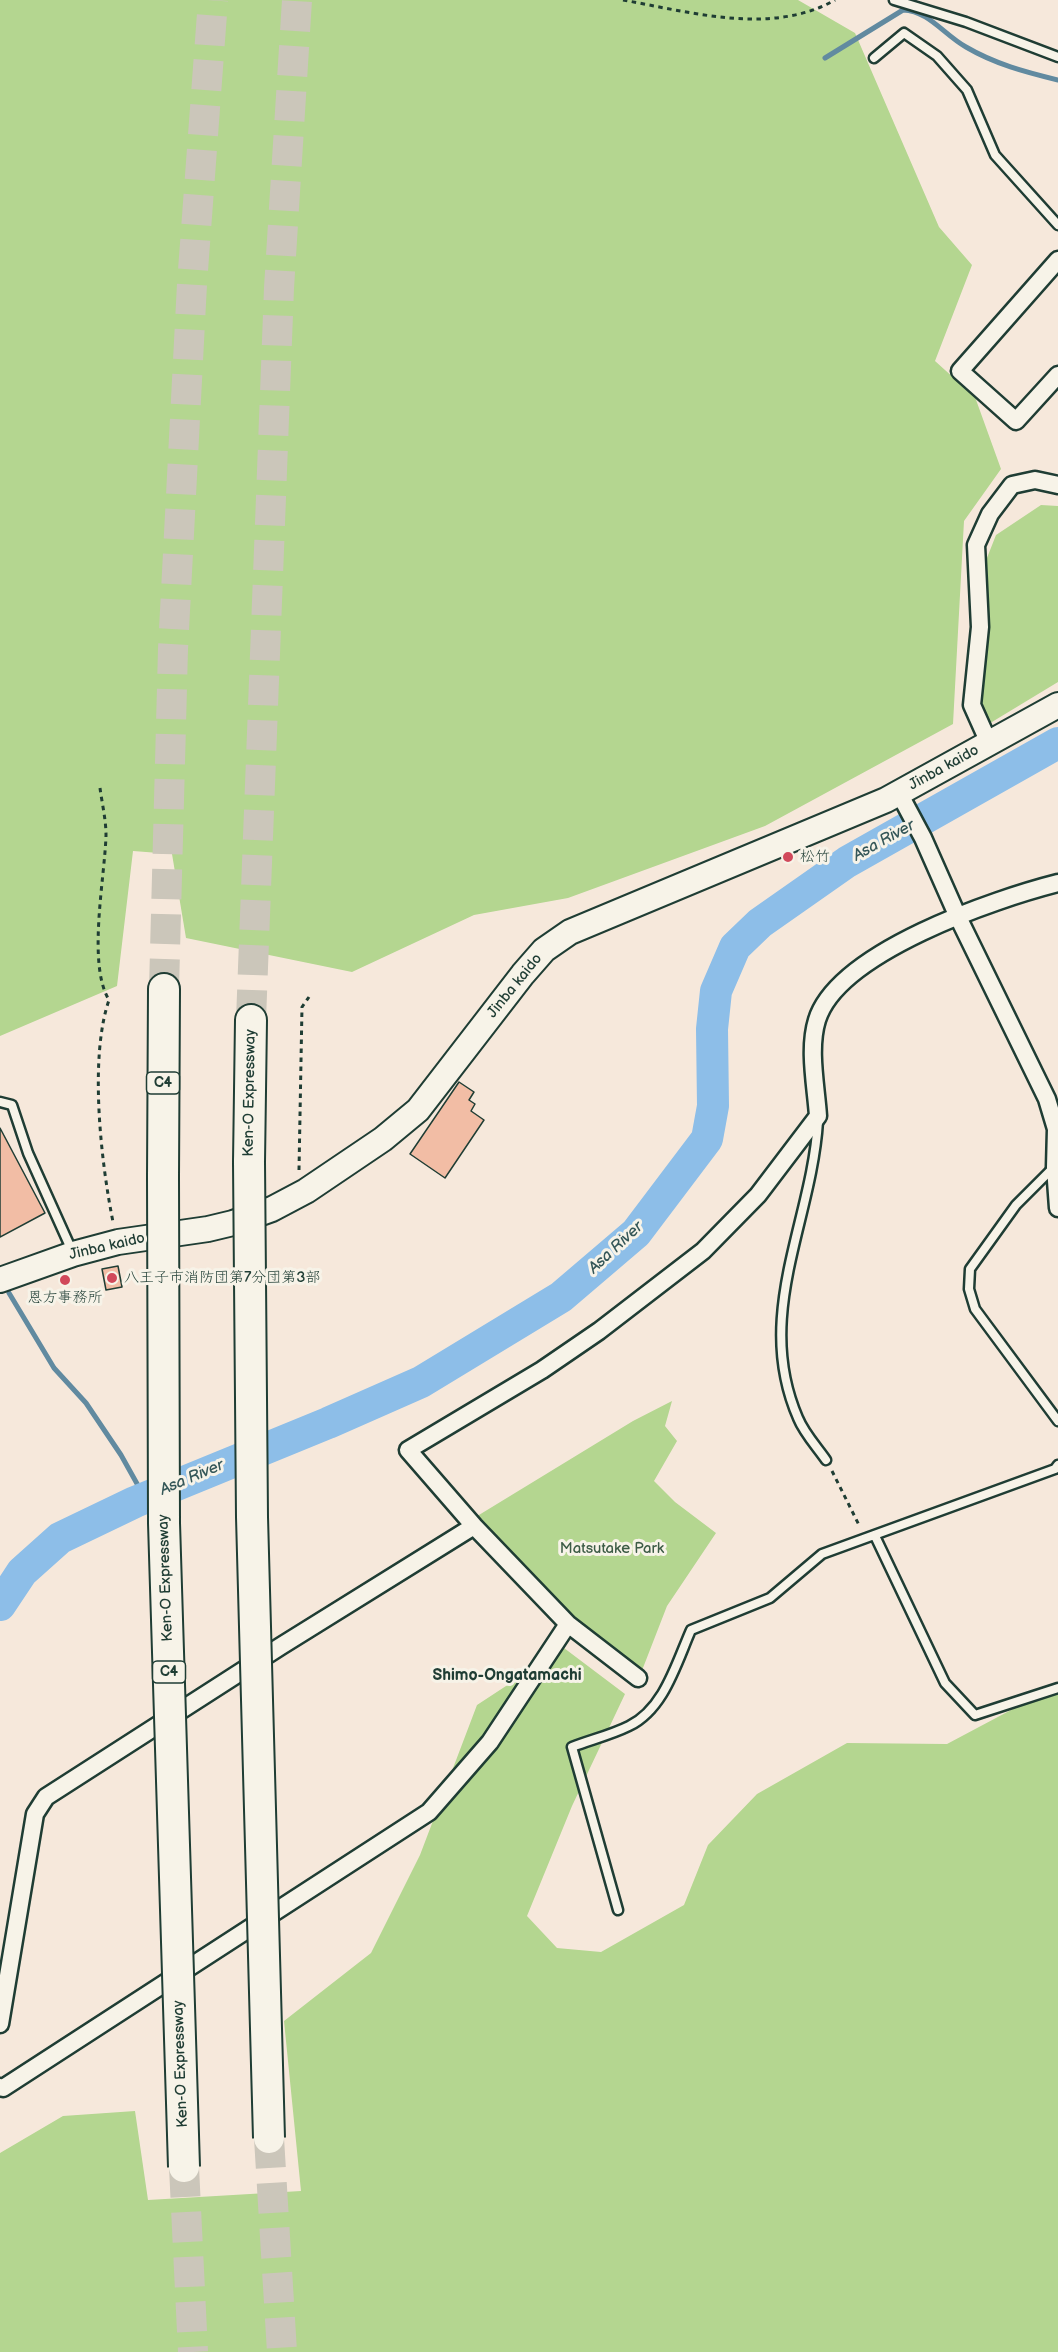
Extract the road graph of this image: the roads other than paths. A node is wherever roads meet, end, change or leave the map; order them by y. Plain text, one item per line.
1 (894, 0) edge
2 (1058, 57) edge
3 (874, 58) dead end
4 (1058, 225) edge
5 (1058, 260) edge
6 (1056, 381) edge
7 (1058, 485) edge
8 (1058, 705) edge
9 (989, 743) junction
10 (902, 798) junction
11 (1058, 883) edge
12 (958, 917) junction
13 (164, 989) tunnel mouth
14 (251, 1020) tunnel mouth
15 (0, 1102) edge
16 (818, 1116) junction
17 (1055, 1167) junction
18 (1058, 1208) edge
19 (73, 1254) junction
20 (0, 1280) edge
21 (1058, 1421) edge
22 (826, 1460) road end
23 (1058, 1465) edge
24 (474, 1526) junction
25 (870, 1538) junction
26 (568, 1624) junction
27 (639, 1678) dead end
28 (1058, 1689) edge
29 (618, 1910) dead end
30 (0, 2024) edge
31 (0, 2087) edge
32 (269, 2138) tunnel mouth
33 (184, 2167) tunnel mouth

1 - 2 lane
3 - 4 lane
5 - 6 street
7 - 9 street
8 - 9 main road, Jinba kaido
9 - 10 main road, Jinba kaido
10 - 12 street
10 - 19 main road, Jinba kaido
11 - 12 street
12 - 16 street
12 - 17 street
13 - 33 highway, Ken-O Expressway / C4, bridge
14 - 32 highway, Ken-O Expressway, bridge
15 - 19 lane
16 - 22 lane
16 - 24 street
17 - 18 street
17 - 21 lane
19 - 20 main road, Jinba kaido
23 - 25 lane
24 - 26 street
24 - 30 street
25 - 28 lane
25 - 29 lane
26 - 27 street
26 - 31 street

